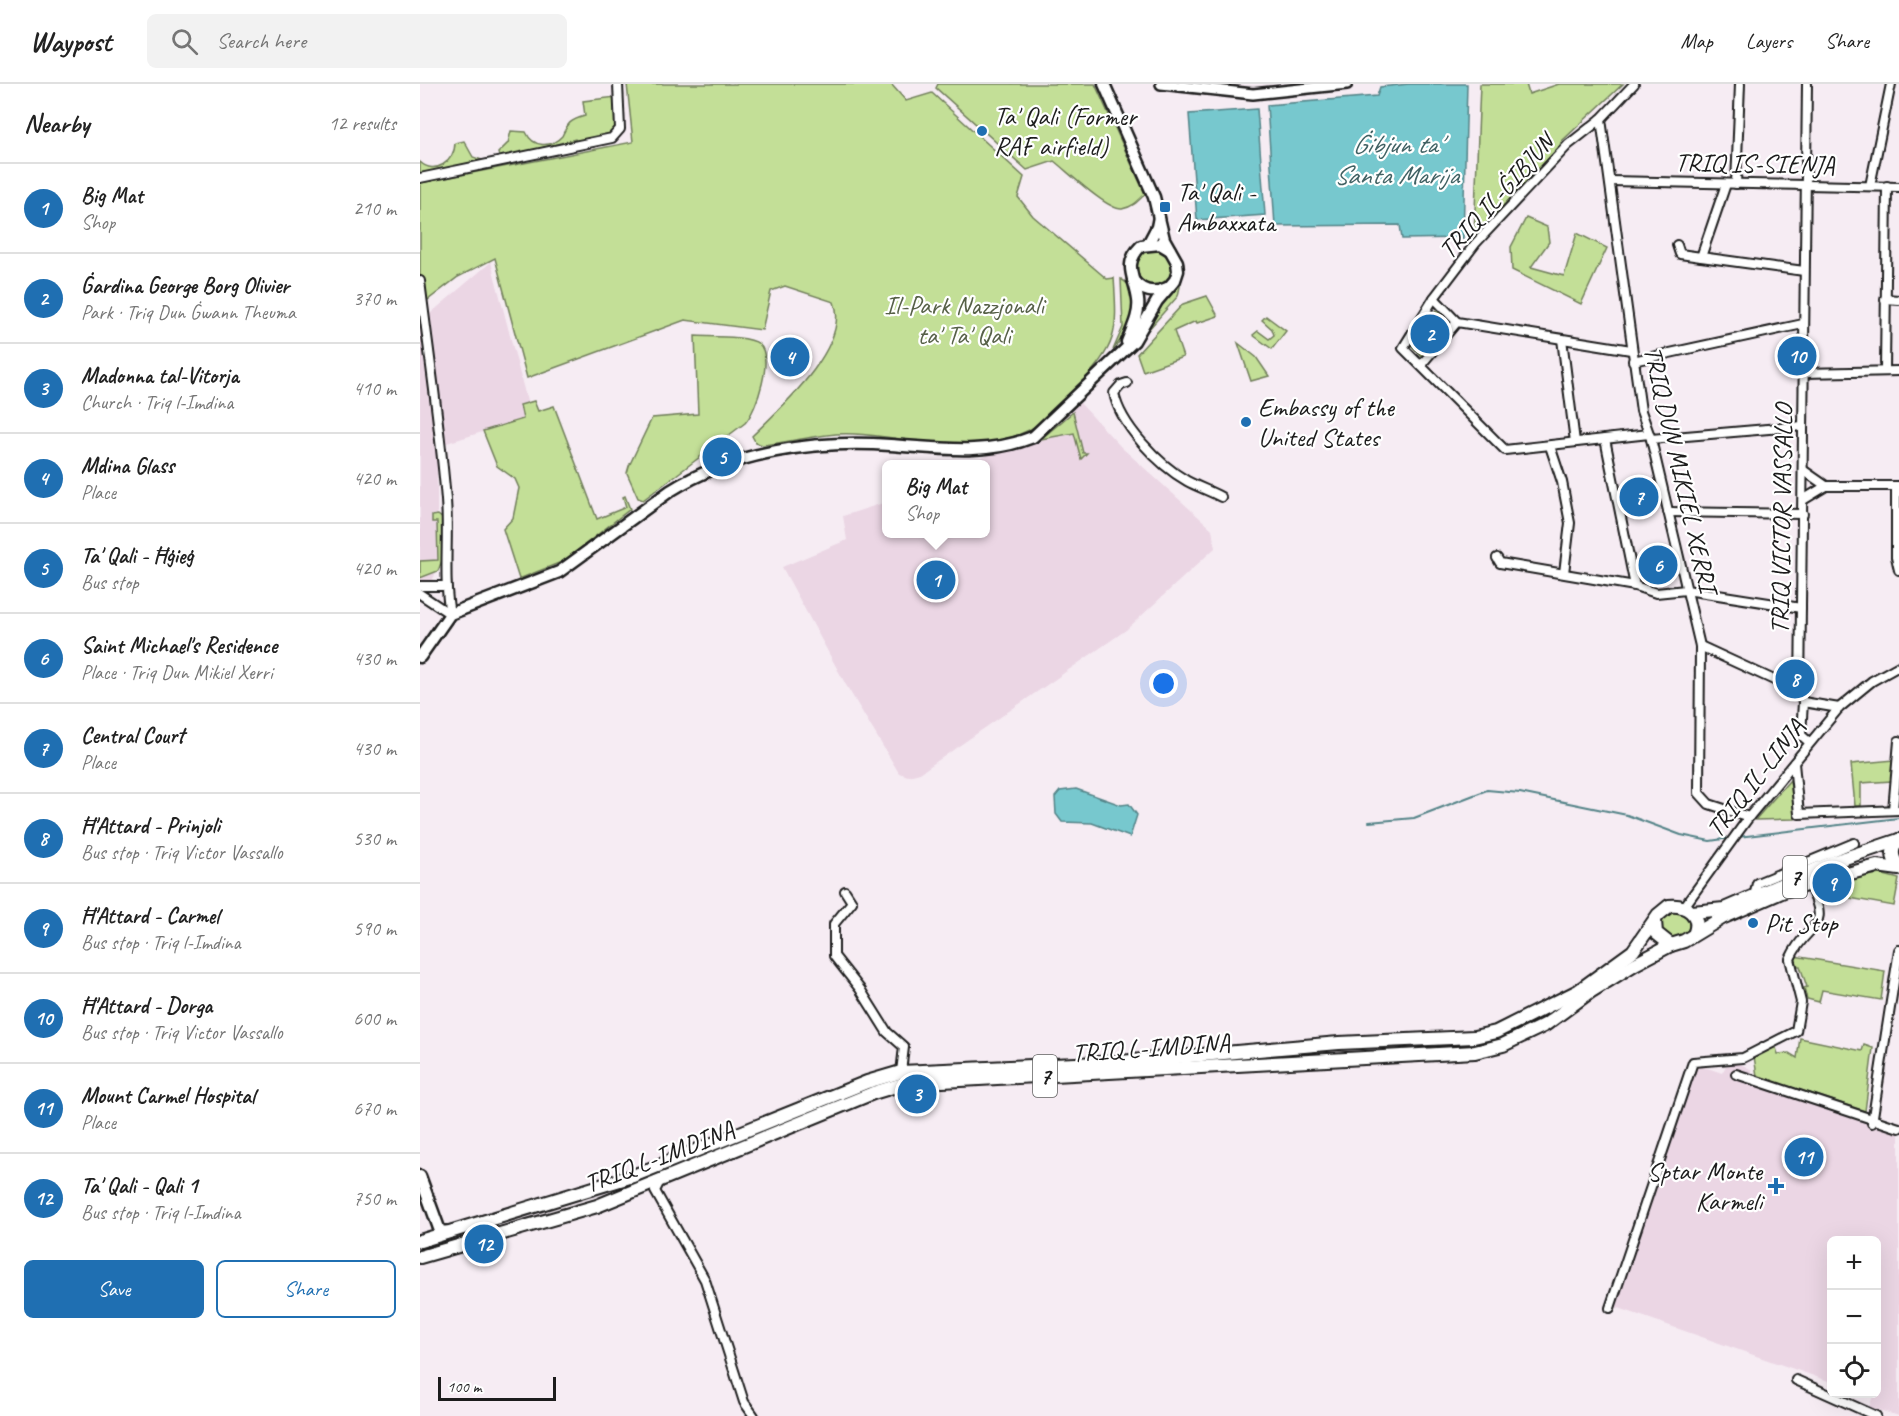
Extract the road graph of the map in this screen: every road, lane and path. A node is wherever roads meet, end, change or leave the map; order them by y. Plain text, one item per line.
1 (618, 84) edge
2 (1104, 84) edge
3 (1161, 84) edge
4 (1347, 84) edge
5 (1634, 84) edge
6 (1740, 84) edge
7 (1807, 84) edge
8 (1891, 84) edge
9 (1601, 119) junction
10 (420, 178) edge
11 (1610, 181) junction
12 (1726, 184) junction
13 (1736, 184) junction
14 (1805, 186) junction
15 (1870, 186) junction
16 (1887, 186) junction
17 (1899, 187) edge
18 (1159, 214) junction
19 (1148, 244) junction
20 (1677, 245) dead end
21 (1173, 253) junction
22 (1701, 257) junction
23 (1804, 271) junction
24 (1132, 279) junction
25 (420, 281) edge
26 (1170, 287) junction
27 (1434, 298) junction
28 (1885, 299) junction
29 (1899, 300) edge
30 (1457, 322) junction
31 (1803, 324) junction
32 (1562, 339) junction
33 (1631, 350) junction
34 (1119, 355) junction
35 (1633, 361) junction
36 (1421, 366) junction
37 (1885, 371) junction
38 (1899, 371) edge
39 (1803, 373) junction
40 (1127, 383) dead end
41 (1803, 426) junction
42 (1650, 436) junction
43 (1605, 439) junction
44 (1575, 442) junction
45 (1550, 446) junction
46 (1803, 471) junction
47 (1826, 486) junction
48 (1898, 486) edge
49 (1221, 497) dead end
50 (1803, 500) junction
51 (1668, 512) junction
52 (1803, 514) junction
53 (1497, 558) dead end
54 (1899, 570) edge
55 (1564, 573) junction
56 (420, 586) edge
57 (444, 586) junction
58 (1635, 586) junction
59 (1686, 590) junction
60 (420, 594) edge
61 (1801, 609) junction
62 (450, 614) junction
63 (1700, 646) junction
64 (420, 657) edge
65 (1899, 666) edge
66 (1800, 692) junction
67 (1803, 702) junction
68 (1839, 708) junction
69 (1899, 741) edge
70 (1809, 742) junction
71 (1794, 763) junction
72 (1896, 810) edge
73 (1749, 817) junction
74 (1899, 840) edge
75 (1854, 843) dead end
76 (1830, 858) junction
77 (1899, 867) edge
78 (1808, 883) junction
79 (845, 891) dead end
80 (1688, 910) junction
81 (1655, 921) junction
82 (1695, 932) junction
83 (1671, 945) junction
84 (1899, 950) edge
85 (901, 1072) junction
86 (1736, 1074) dead end
87 (1873, 1121) junction
88 (1899, 1128) edge
89 (420, 1176) edge
90 (659, 1183) junction
91 (432, 1216) junction
92 (451, 1232) junction
93 (422, 1240) edge
94 (420, 1257) edge
95 (1610, 1308) dead end
96 (1796, 1380) dead end
97 (754, 1416) edge
98 (1876, 1416) edge

1 - 10 street
2 - 18 main road
3 - 4 street
5 - 9 street, TRIQ IL-ĠIBJUN
6 - 13 street
7 - 14 street, TRIQ VICTOR VASSALLO
8 - 15 street
9 - 11 street, TRIQ DUN MIKIEL XERRI
9 - 27 street, TRIQ IL-ĠIBJUN
11 - 12 street, TRIQ IS-SIENJA
11 - 33 street, TRIQ DUN MIKIEL XERRI
12 - 13 street, TRIQ IS-SIENJA
12 - 22 street
13 - 14 street, TRIQ IS-SIENJA
14 - 15 street, TRIQ IS-SIENJA
14 - 23 street, TRIQ VICTOR VASSALLO
15 - 16 street, TRIQ IS-SIENJA
16 - 17 street, TRIQ IS-SIENJA
16 - 28 street
18 - 19 main road
18 - 21 main road
19 - 21 main road
19 - 24 main road
20 - 22 street
21 - 26 main road
22 - 23 street
23 - 31 street, TRIQ VICTOR VASSALLO
24 - 26 main road
24 - 34 main road
25 - 57 street
26 - 34 main road
27 - 30 street
27 - 36 street, TRIQ IL-ĠIBJUN
28 - 29 street
28 - 37 street
30 - 32 street
30 - 36 street
31 - 35 street
31 - 39 street, TRIQ VICTOR VASSALLO
32 - 33 street
32 - 44 street
33 - 35 street, TRIQ DUN MIKIEL XERRI
34 - 62 main road
35 - 42 street, TRIQ DUN MIKIEL XERRI
36 - 45 street
37 - 38 street
37 - 39 street
39 - 41 street, TRIQ VICTOR VASSALLO
40 - 49 street
41 - 42 street
41 - 46 street, TRIQ VICTOR VASSALLO
42 - 43 street
42 - 51 street, TRIQ DUN MIKIEL XERRI
43 - 44 street
43 - 58 street
44 - 45 street
45 - 55 street
46 - 47 street
46 - 50 street, TRIQ VICTOR VASSALLO
47 - 48 street
47 - 50 street
48 - 54 street
50 - 52 street, TRIQ VICTOR VASSALLO
51 - 52 street
51 - 59 street, TRIQ DUN MIKIEL XERRI
52 - 61 street, TRIQ VICTOR VASSALLO
53 - 55 street
55 - 58 street
56 - 57 street
57 - 62 street
58 - 59 street
59 - 61 street
59 - 63 street, TRIQ DUN MIKIEL XERRI
60 - 62 street
61 - 66 street, TRIQ VICTOR VASSALLO
62 - 64 main road
63 - 66 street
63 - 73 street, TRIQ DUN MIKIEL XERRI
65 - 68 street, TRIQ IL-LINJA
66 - 67 street, TRIQ VICTOR VASSALLO
67 - 68 street
67 - 70 street, TRIQ VICTOR VASSALLO
68 - 70 street, TRIQ IL-LINJA
69 - 72 street
70 - 71 street, TRIQ IL-LINJA
71 - 72 street
71 - 73 street, TRIQ IL-LINJA
73 - 80 street, TRIQ IL-LINJA
74 - 76 highway, TRIQ L-IMDINA / 7
74 - 77 highway, TRIQ L-IMDINA / 7
75 - 76 street
76 - 80 highway, TRIQ L-IMDINA / 7
77 - 78 highway, TRIQ L-IMDINA / 7
78 - 82 highway, TRIQ L-IMDINA / 7
78 - 95 street
79 - 85 street
80 - 81 highway, TRIQ L-IMDINA / 7
80 - 82 highway
81 - 83 highway
81 - 85 highway, TRIQ L-IMDINA / 7
82 - 83 highway, TRIQ L-IMDINA / 7
83 - 90 highway, TRIQ L-IMDINA / 7
84 - 87 street
85 - 92 highway, TRIQ L-IMDINA / 7
86 - 87 street
87 - 88 street
89 - 91 main road
90 - 94 highway, TRIQ L-IMDINA / 7
90 - 97 street
91 - 92 main road
91 - 93 main road
92 - 93 highway, TRIQ L-IMDINA / 7
96 - 98 street

